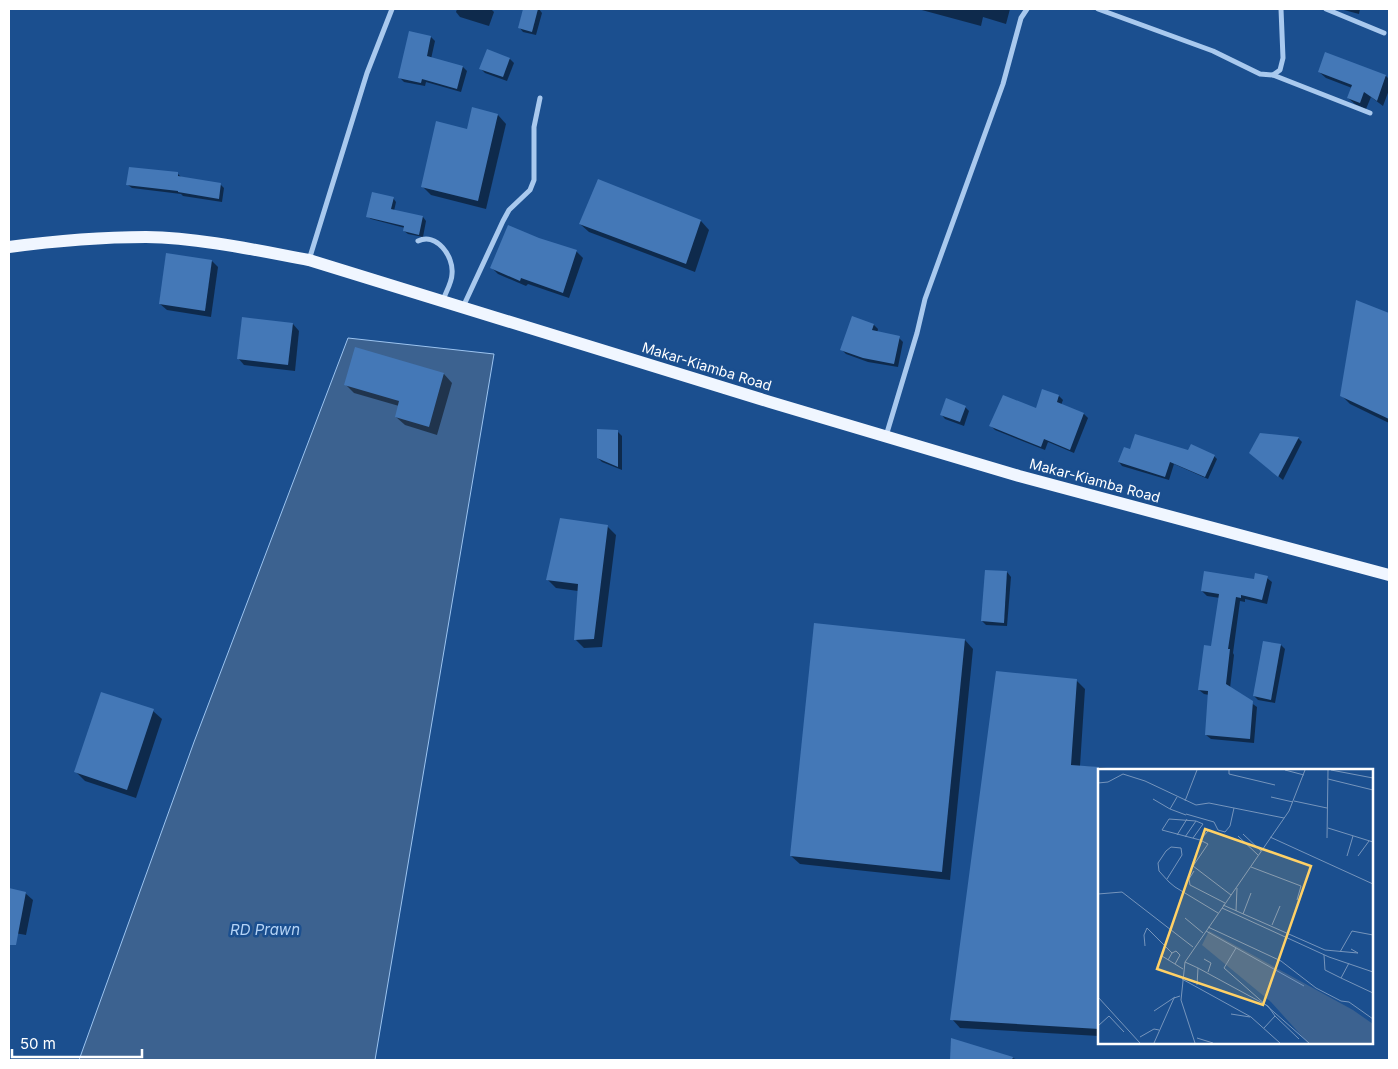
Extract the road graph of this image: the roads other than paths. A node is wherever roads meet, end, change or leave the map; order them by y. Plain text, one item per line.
1 (392, 9) edge
2 (1027, 9) edge
3 (1098, 9) edge
4 (1281, 9) edge
5 (1326, 9) edge
6 (1384, 33) dead end
7 (1273, 75) junction
8 (540, 98) dead end
9 (1370, 113) dead end
10 (418, 241) dead end
11 (9, 247) edge
12 (308, 260) junction
13 (443, 301) junction
14 (463, 307) junction
15 (886, 436) junction
16 (1389, 575) edge

1 - 12 street
2 - 15 street
3 - 7 street
4 - 7 street
5 - 6 street
7 - 9 street
8 - 14 street
10 - 13 street
11 - 12 main road, Makar-Kiamba Road
12 - 13 main road, Makar-Kiamba Road
13 - 14 main road, Makar-Kiamba Road
14 - 15 main road, Makar-Kiamba Road
15 - 16 main road, Makar-Kiamba Road

